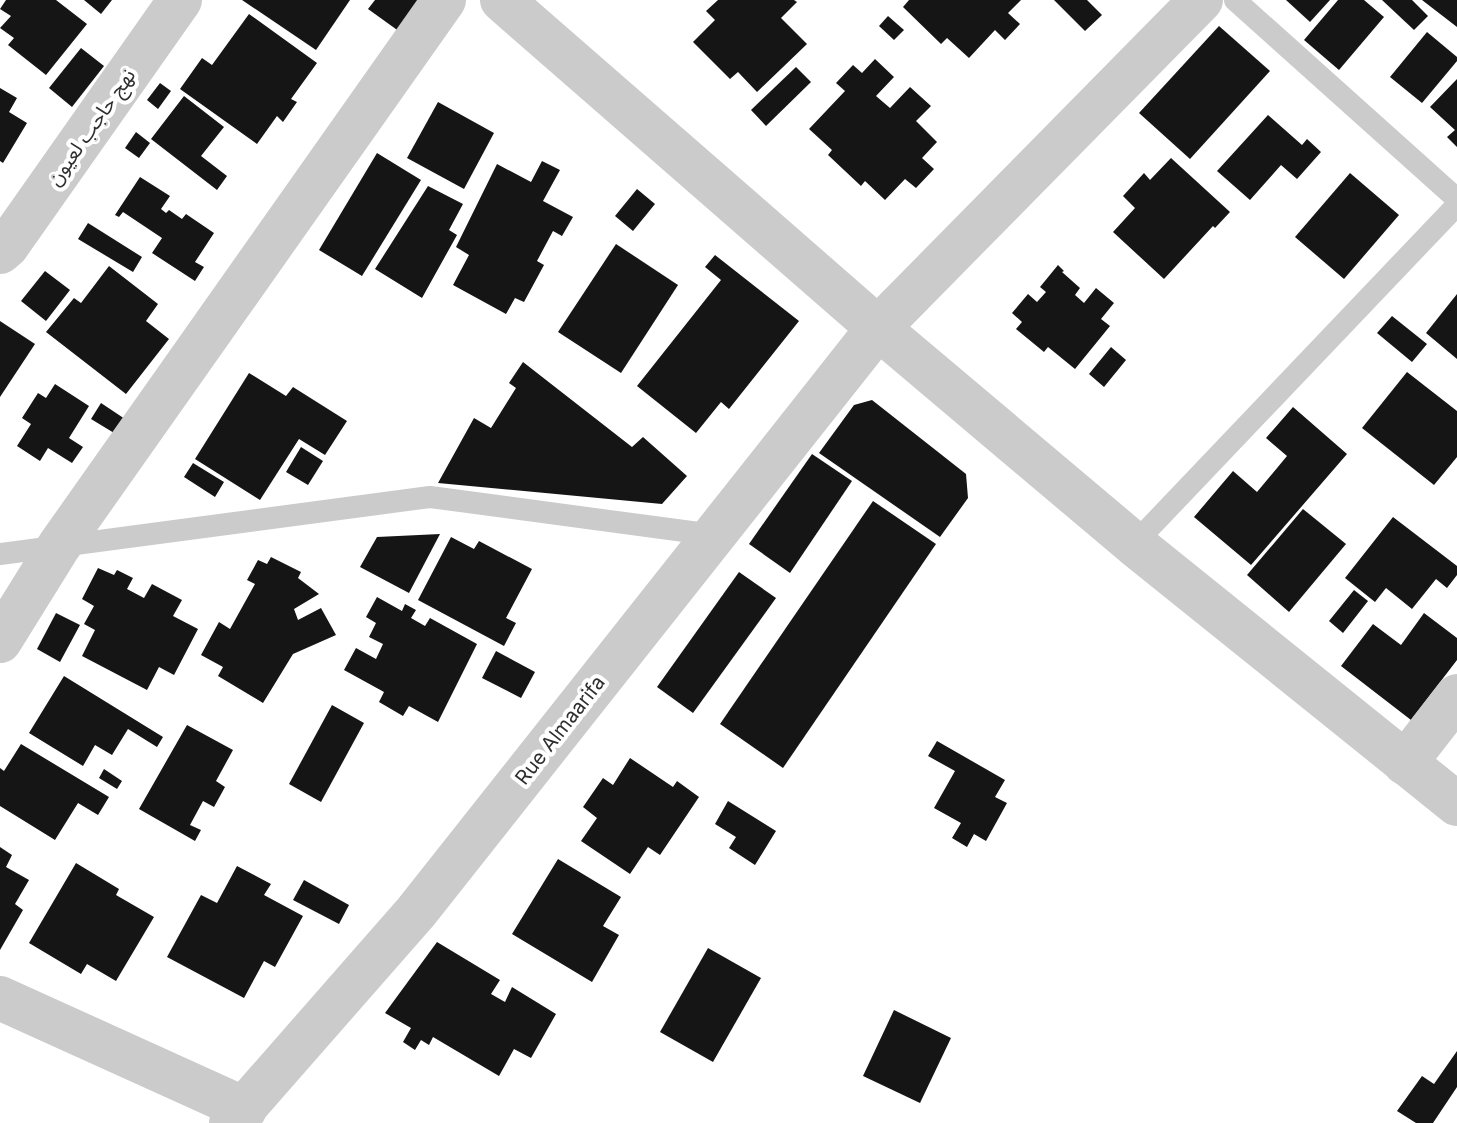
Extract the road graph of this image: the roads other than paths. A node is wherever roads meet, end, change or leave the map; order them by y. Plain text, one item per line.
1 (180, 0) edge
2 (444, 0) edge
3 (502, 0) edge
4 (1201, 0) edge
5 (1235, 0) edge
6 (1457, 199) edge
7 (1457, 205) edge
8 (0, 252) edge
9 (878, 328) junction
10 (714, 535) junction
11 (1134, 544) junction
12 (59, 546) junction
13 (0, 554) edge
14 (0, 641) edge
15 (1457, 696) edge
16 (1405, 763) junction
17 (1457, 804) edge
18 (0, 998) edge
19 (238, 1116) edge

1 - 8 street, نهج حاجب لعيون
2 - 12 street
3 - 9 street
4 - 9 street, Rue Almaarifa
5 - 6 lane
7 - 11 lane
9 - 10 street, Rue Almaarifa
9 - 11 street
10 - 12 lane
10 - 19 street, Rue Almaarifa
11 - 16 street
12 - 13 lane
12 - 14 street
15 - 16 street
16 - 17 street
18 - 19 street

